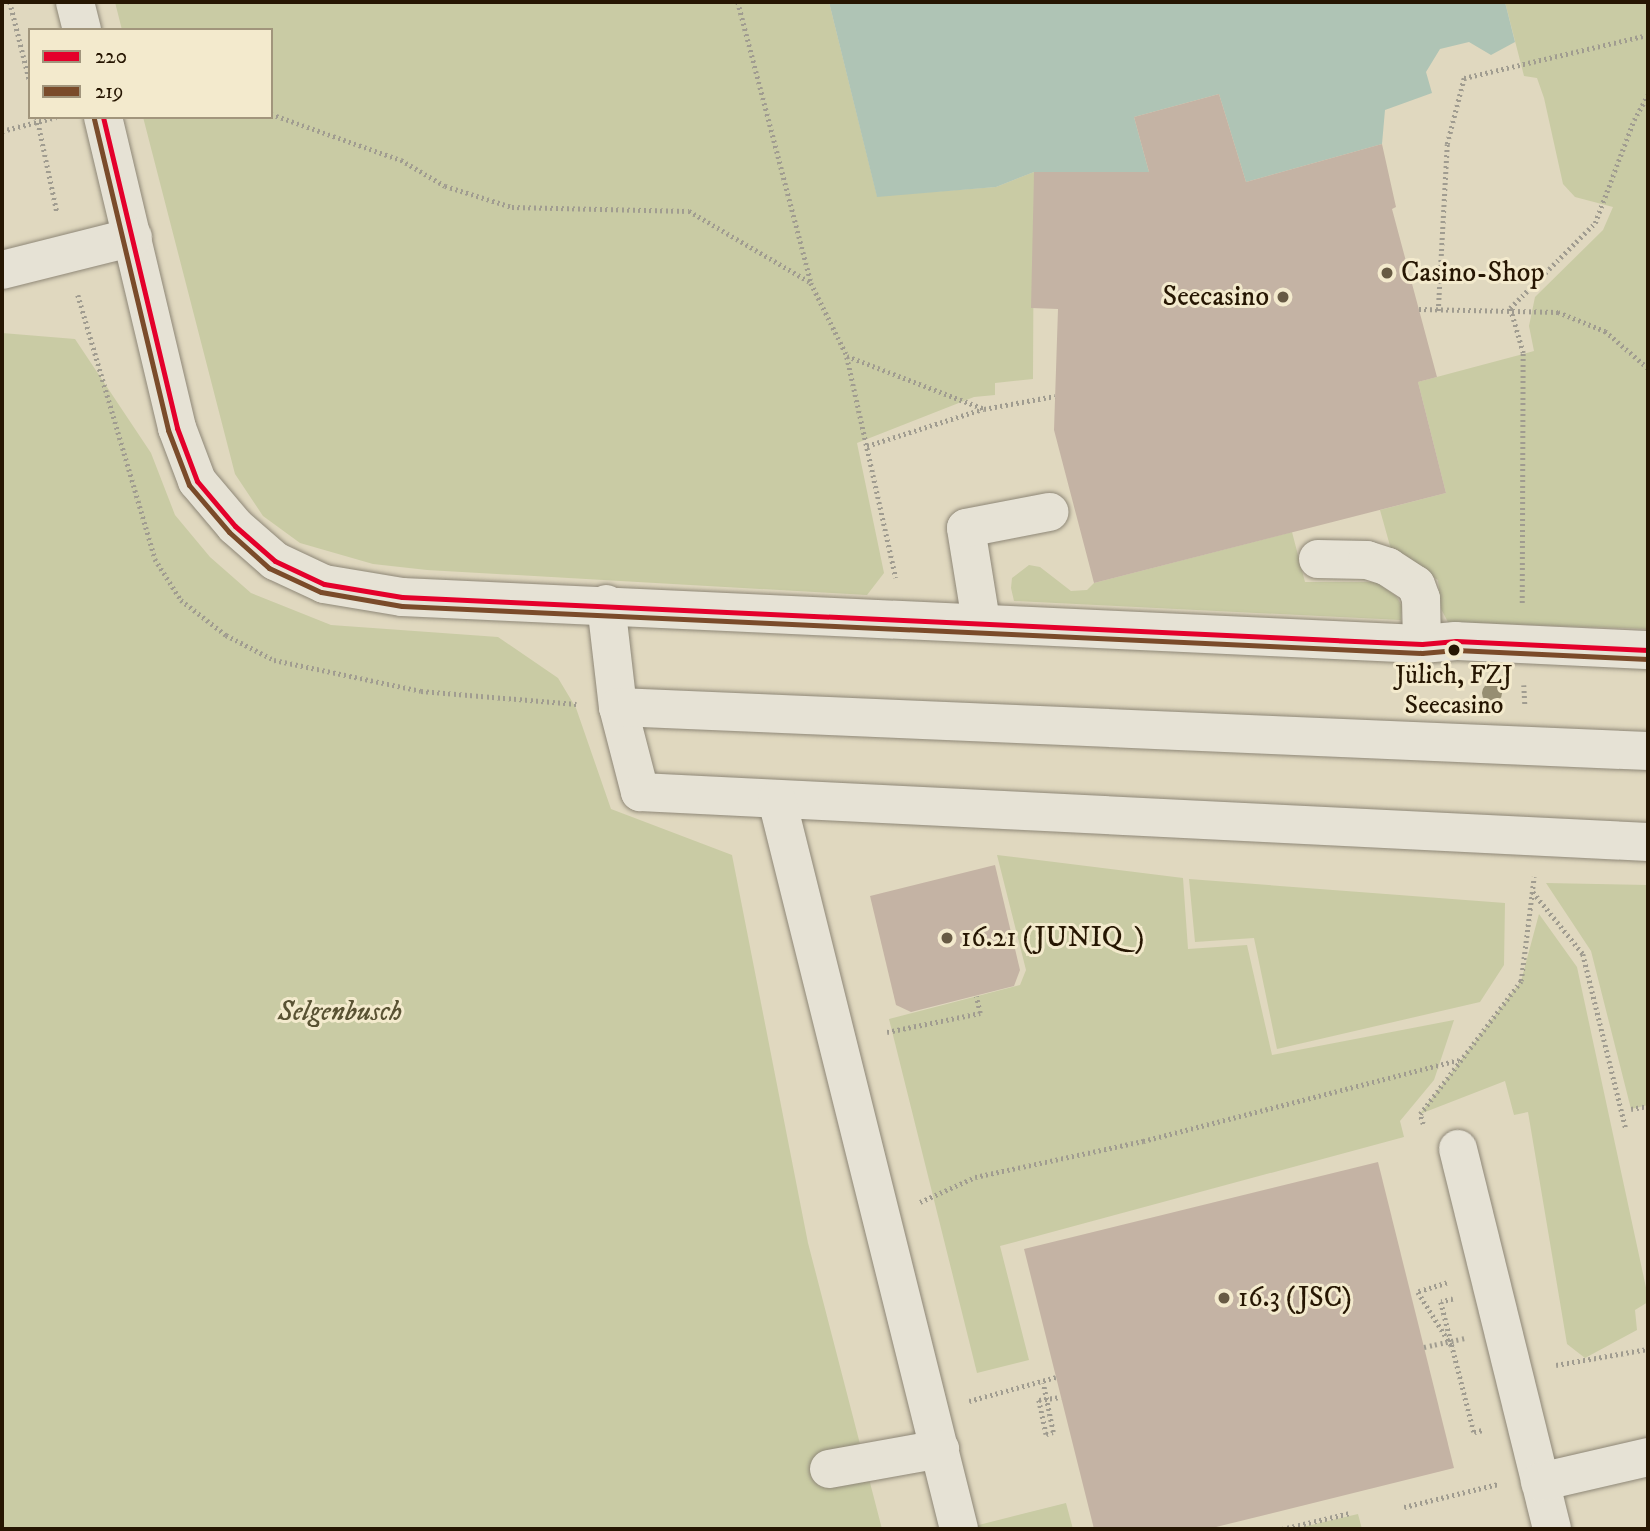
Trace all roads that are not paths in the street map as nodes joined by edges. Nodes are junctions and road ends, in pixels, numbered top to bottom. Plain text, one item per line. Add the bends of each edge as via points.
1 (75, 2) edge
2 (82, 28) edge
3 (104, 119) edge
4 (133, 237) junction
5 (2, 270) edge
6 (1049, 512) dead end
7 (1318, 559) dead end
8 (606, 604) junction
9 (981, 621) junction
10 (1422, 644) junction
11 (1648, 650) edge
12 (618, 707) junction
13 (1648, 751) edge
14 (777, 800) junction
15 (1648, 842) edge
16 (1458, 1149) road end
17 (940, 1449) junction
18 (1648, 1457) edge
19 (829, 1469) dead end
20 (1539, 1479) junction
21 (959, 1529) edge
22 (1552, 1529) edge

1 - 2 street
3 - 4 street
4 - 5 street
4 - 8 street via 177,428 197,481 235,526 275,561 324,584 402,597
6 - 9 street via 966,528
7 - 10 street via 1367,561 1388,567 1416,585 1421,599
8 - 9 street
8 - 12 street
9 - 10 street
10 - 11 street
12 - 13 street
12 - 14 street via 640,792
14 - 15 street
14 - 17 street
16 - 20 street
17 - 19 street
17 - 21 street
18 - 20 street
20 - 22 street

